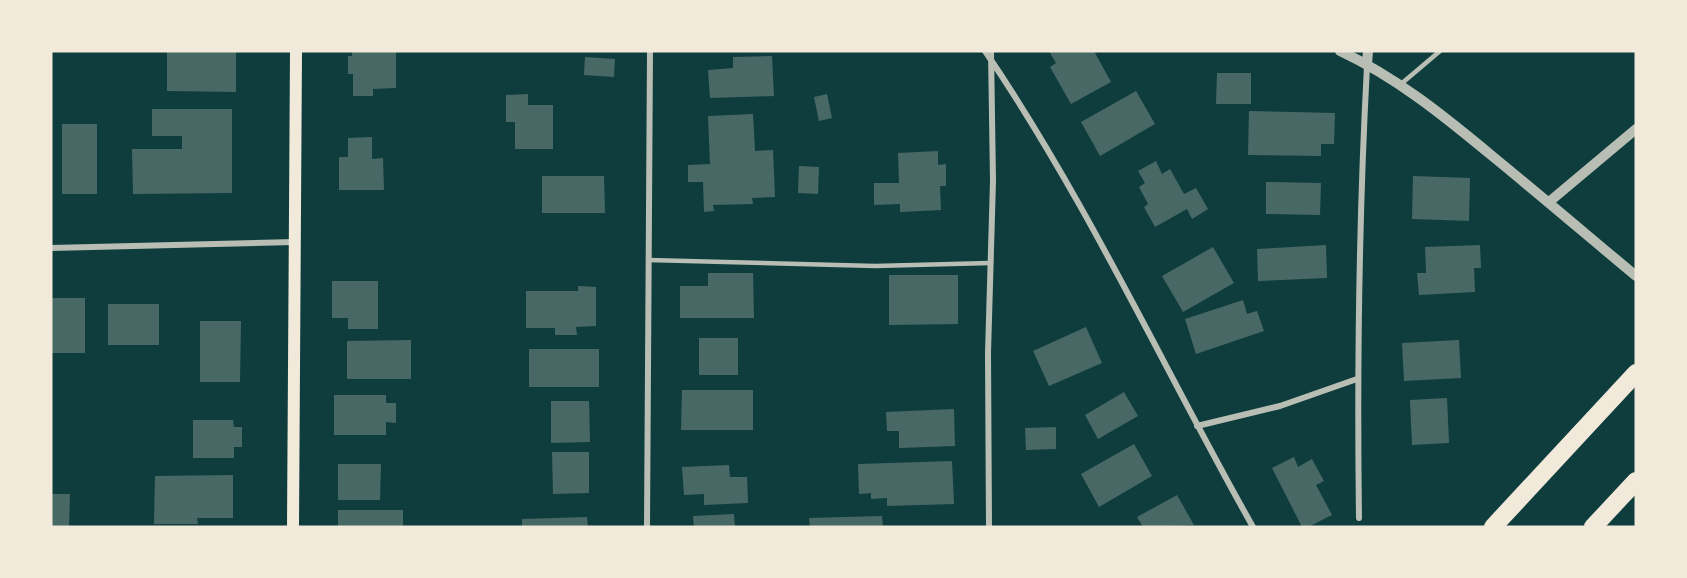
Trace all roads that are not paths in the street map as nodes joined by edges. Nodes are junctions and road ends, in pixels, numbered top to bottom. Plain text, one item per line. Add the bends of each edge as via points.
1 (296, 51) edge
2 (650, 51) edge
3 (985, 51) edge
4 (991, 51) edge
5 (1340, 51) edge
6 (1368, 51) edge
7 (1440, 51) edge
8 (991, 61) junction
9 (1367, 64) junction
10 (1401, 85) junction
11 (1636, 129) edge
12 (1549, 202) junction
13 (294, 242) junction
14 (51, 248) edge
15 (648, 260) junction
16 (990, 263) junction
17 (1636, 276) edge
18 (1636, 373) edge
19 (1357, 379) junction
20 (1197, 426) junction
21 (1636, 481) edge
22 (1359, 518) dead end
23 (293, 527) edge
24 (647, 527) edge
25 (989, 527) edge
26 (1253, 527) edge
27 (1493, 527) edge
28 (1593, 527) edge

1 - 13 main road
2 - 15 street
3 - 8 street
4 - 8 street
5 - 9 street
6 - 9 street
7 - 10 lane
8 - 16 street
8 - 20 street via 1081,211
9 - 10 street
9 - 19 street
10 - 12 street
11 - 12 street
12 - 17 street
13 - 14 street
13 - 23 main road
15 - 16 lane via 875,266
15 - 24 street
16 - 25 street
18 - 27 highway
19 - 20 street via 1280,406
19 - 22 street
20 - 26 street
21 - 28 highway

